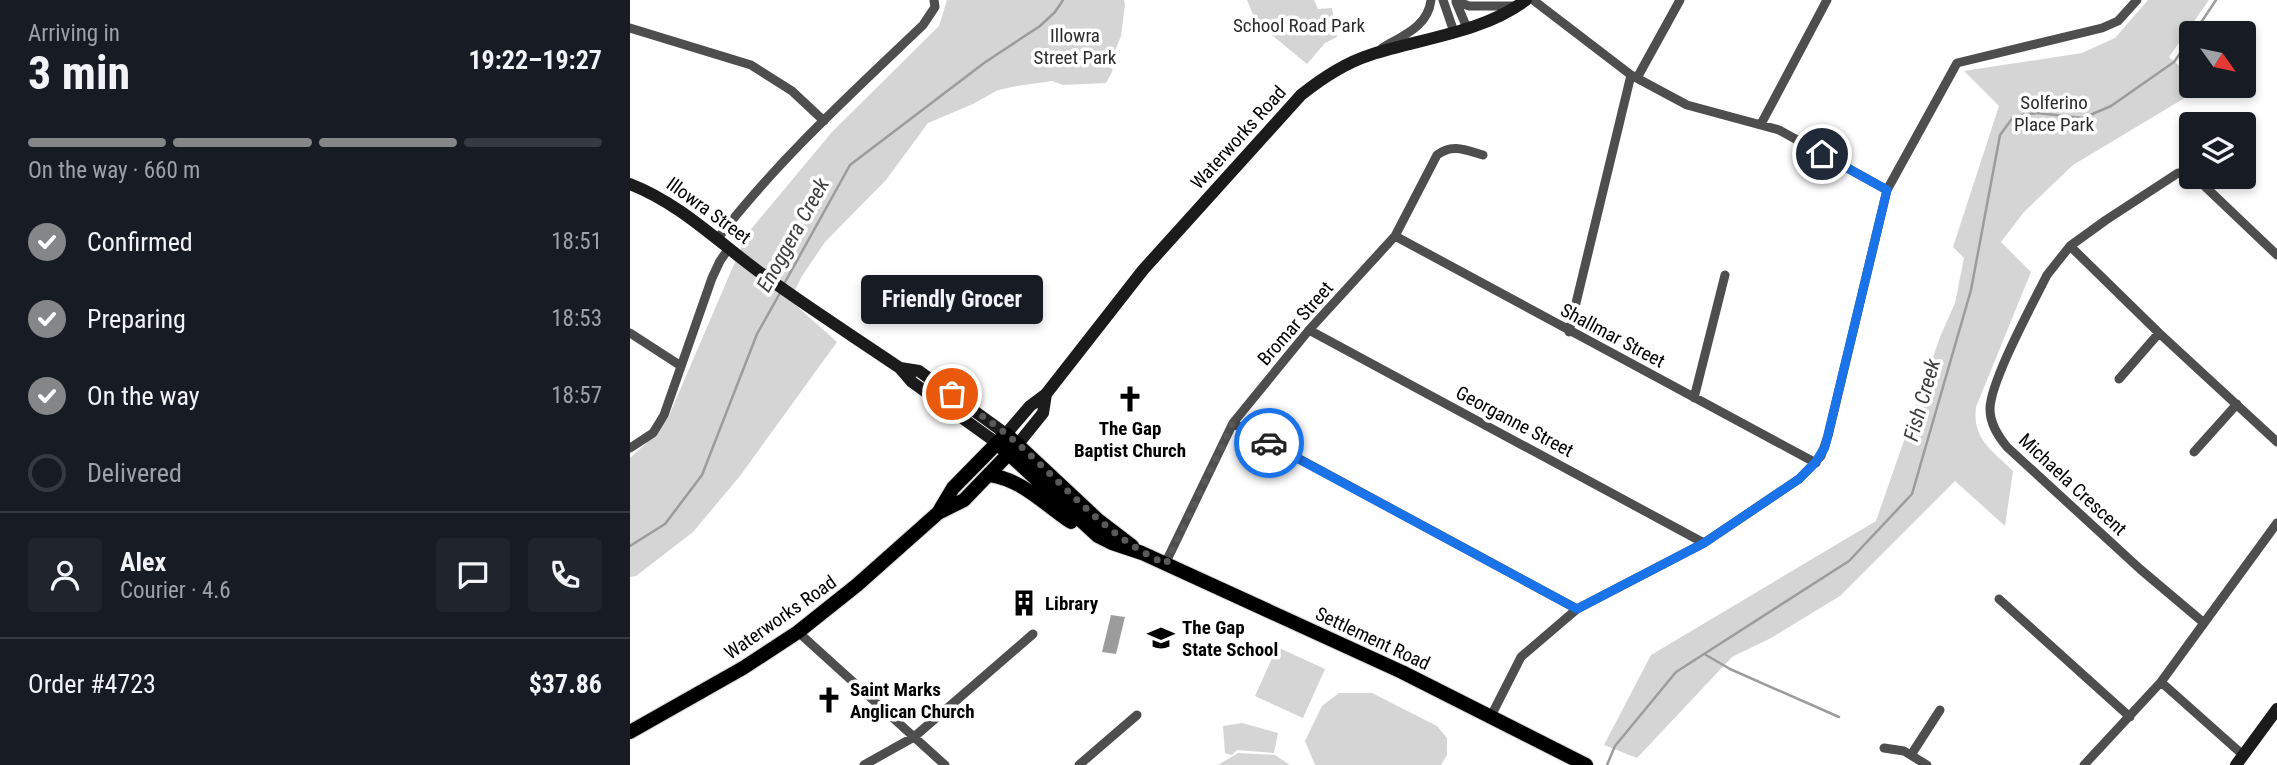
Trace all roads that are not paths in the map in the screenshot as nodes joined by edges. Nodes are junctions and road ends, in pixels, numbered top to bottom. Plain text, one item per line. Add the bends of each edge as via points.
1 (934, 0) edge
2 (1431, 0) edge
3 (1443, 0) edge
4 (1455, 0) edge
5 (1533, 0) edge
6 (1680, 0) edge
7 (1827, 0) edge
8 (2137, 0) edge
9 (1523, 3) edge
10 (630, 28) edge
11 (1461, 30) junction
12 (1368, 55) junction
13 (1634, 76) junction
14 (824, 121) junction
15 (1761, 124) junction
16 (1483, 155) dead end
17 (2179, 174) edge
18 (630, 184) edge
19 (2208, 189) edge
20 (1887, 190) junction
21 (1395, 236) junction
22 (719, 238) junction
23 (2070, 246) junction
24 (729, 248) junction
25 (2277, 255) edge
26 (1726, 275) dead end
27 (1310, 330) junction
28 (1569, 332) junction
29 (2159, 332) junction
30 (630, 333) edge
31 (681, 366) junction
32 (2119, 379) dead end
33 (1046, 394) junction
34 (1694, 398) junction
35 (2237, 404) junction
36 (1233, 423) junction
37 (1002, 438) junction
38 (2277, 442) edge
39 (630, 448) edge
40 (1014, 449) junction
41 (2194, 452) dead end
42 (1815, 463) junction
43 (990, 475) junction
44 (938, 513) junction
45 (2277, 523) edge
46 (1103, 540) junction
47 (1704, 543) junction
48 (1142, 553) junction
49 (1166, 564) junction
50 (1999, 599) dead end
51 (1577, 609) junction
52 (2204, 623) junction
53 (798, 632) junction
54 (1033, 634) dead end
55 (2161, 682) junction
56 (2277, 709) edge
57 (1940, 710) dead end
58 (1137, 715) dead end
59 (1491, 716) junction
60 (2130, 717) junction
61 (630, 732) edge
62 (914, 737) junction
63 (1884, 748) dead end
64 (1911, 755) junction
65 (2240, 760) edge
66 (869, 764) edge
67 (945, 765) edge
68 (1079, 765) edge
69 (1586, 765) edge
70 (1927, 765) edge
71 (2084, 765) edge

1 - 14 street via 935,7 923,25
2 - 12 street via 1420,24
3 - 11 street
4 - 9 street via 1469,6
4 - 11 street
5 - 13 street
6 - 13 street
7 - 15 street
8 - 20 street via 2118,21 2102,29 1957,63
9 - 11 main road, Waterworks Road
10 - 14 street via 751,65 792,91
11 - 12 main road, Waterworks Road
12 - 33 main road, Waterworks Road via 1301,95 1136,278
13 - 15 street via 1687,105
13 - 28 street
14 - 22 street
15 - 20 street
16 - 21 street, Bromar Street via 1452,147 1437,155
17 - 23 street, Michaela Crescent
18 - 22 main road, Illowra Street via 652,192
19 - 25 street, Michaela Crescent
20 - 42 street via 1828,436
21 - 27 street, Bromar Street
21 - 28 street, Shallmar Street
22 - 24 main road, Illowra Street
23 - 29 street
23 - 52 street, Michaela Crescent via 2047,275 2007,360 1990,404 1992,422 2007,447
24 - 31 street via 712,278
24 - 37 main road, Illowra Street via 900,368 919,372
26 - 34 street
27 - 36 street, Bromar Street
27 - 47 street, Georganne Street
28 - 34 street, Shallmar Street
29 - 32 street
29 - 35 street
30 - 31 street
31 - 39 street via 653,433
33 - 37 main road, Waterworks Road
33 - 40 main road, Waterworks Road via 1043,413
34 - 42 street, Shallmar Street
35 - 38 street
35 - 41 street
36 - 49 street, Bromar Street
36 - 51 street
37 - 40 main road, Settlement Road
37 - 44 main road, Waterworks Road via 953,488
40 - 43 main road, Waterworks Road
40 - 46 main road, Settlement Road
40 - 48 main road, Settlement Road
42 - 47 street via 1799,479
43 - 44 main road, Waterworks Road via 964,500
43 - 46 main road via 1024,488
44 - 53 main road, Waterworks Road
45 - 52 street
46 - 48 main road, Settlement Road
47 - 51 street
48 - 49 main road, Settlement Road
49 - 59 main road, Settlement Road
50 - 60 street
51 - 59 street via 1521,657
52 - 55 street
53 - 61 main road, Waterworks Road
53 - 62 street
54 - 62 street
55 - 60 street
55 - 65 street
56 - 65 main road
57 - 64 street
58 - 68 street
59 - 69 main road, Settlement Road
60 - 71 street
62 - 66 street
62 - 67 street
63 - 64 street
64 - 70 street

